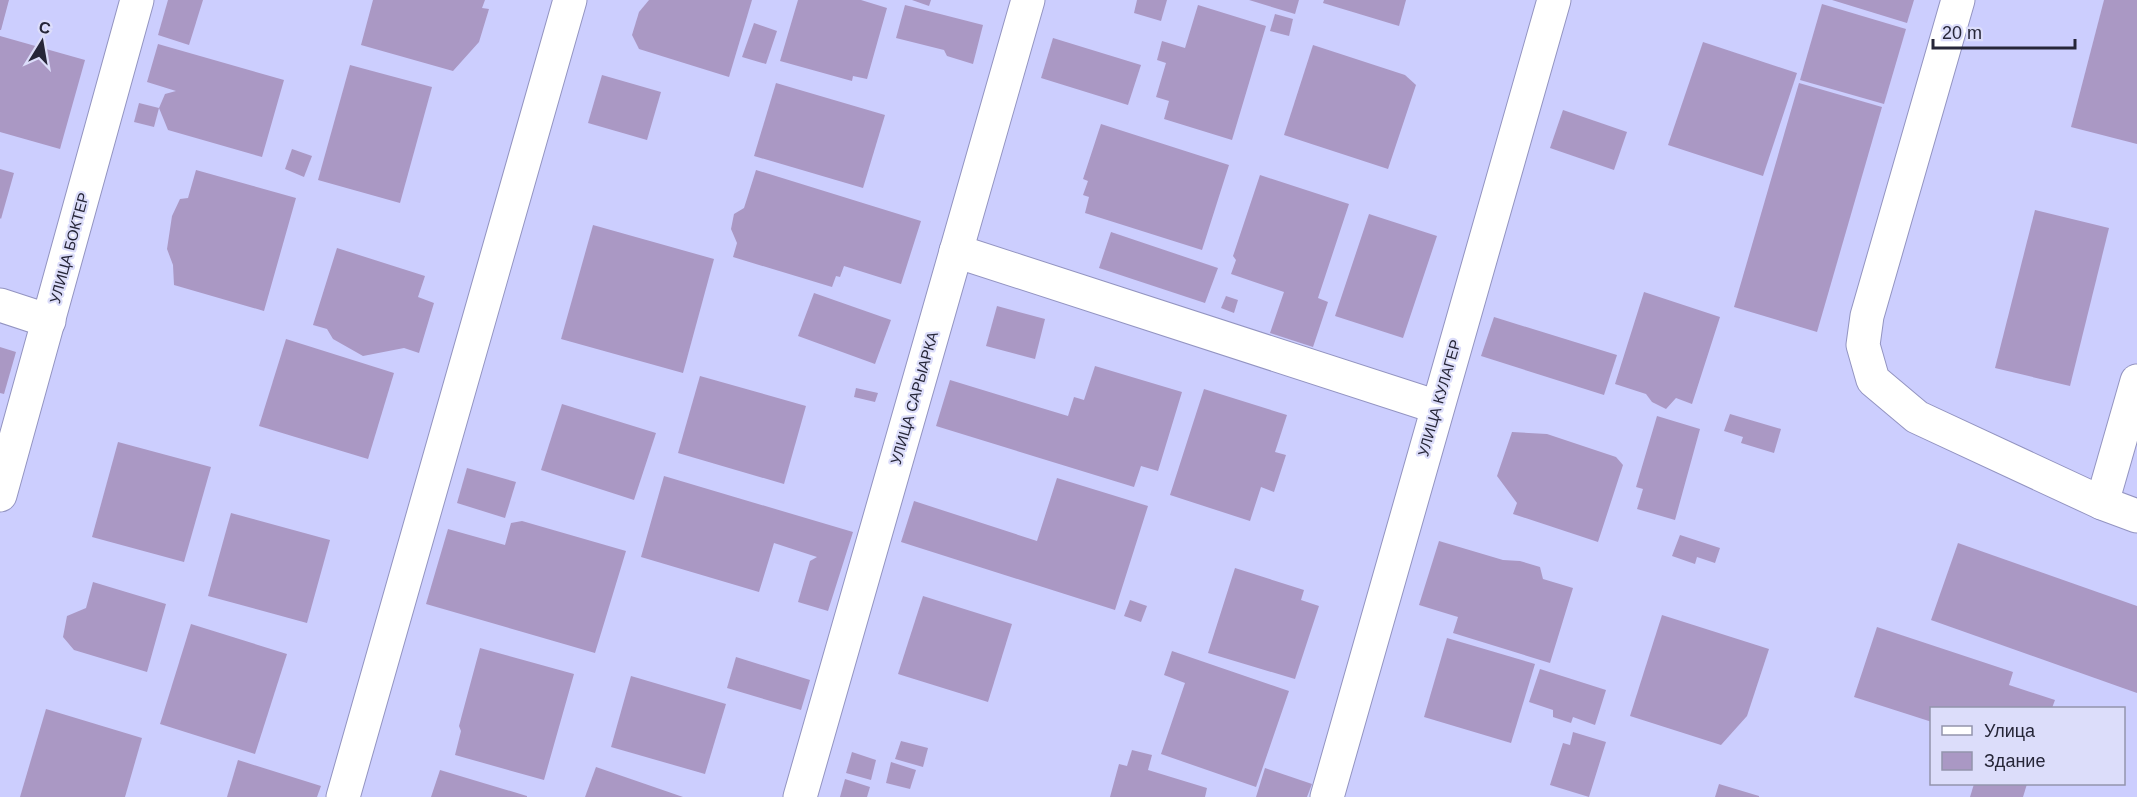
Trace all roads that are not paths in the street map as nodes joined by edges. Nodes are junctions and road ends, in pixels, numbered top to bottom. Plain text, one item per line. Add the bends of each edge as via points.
1 (137, 0) edge
2 (570, 0) edge
3 (1028, 0) edge
4 (1554, 0) edge
5 (1958, 0) edge
6 (956, 251) junction
7 (0, 305) edge
8 (49, 321) junction
9 (2137, 381) edge
10 (1437, 407) junction
11 (0, 495) edge
12 (2102, 503) junction
13 (2137, 516) edge
14 (343, 797) edge
15 (800, 797) edge
16 (1327, 797) edge

1 - 8 street, УЛИЦА БОКТЕР
2 - 14 street
3 - 6 street, УЛИЦА САРЫАРКА
4 - 10 street, УЛИЦА КУЛАГЕР
5 - 12 street via 1867,316 1863,345 1873,380 1917,417
6 - 10 street
6 - 15 street, УЛИЦА САРЫАРКА
7 - 8 street
8 - 11 street, УЛИЦА БОКТЕР
9 - 12 street
10 - 16 street, УЛИЦА КУЛАГЕР
12 - 13 street

